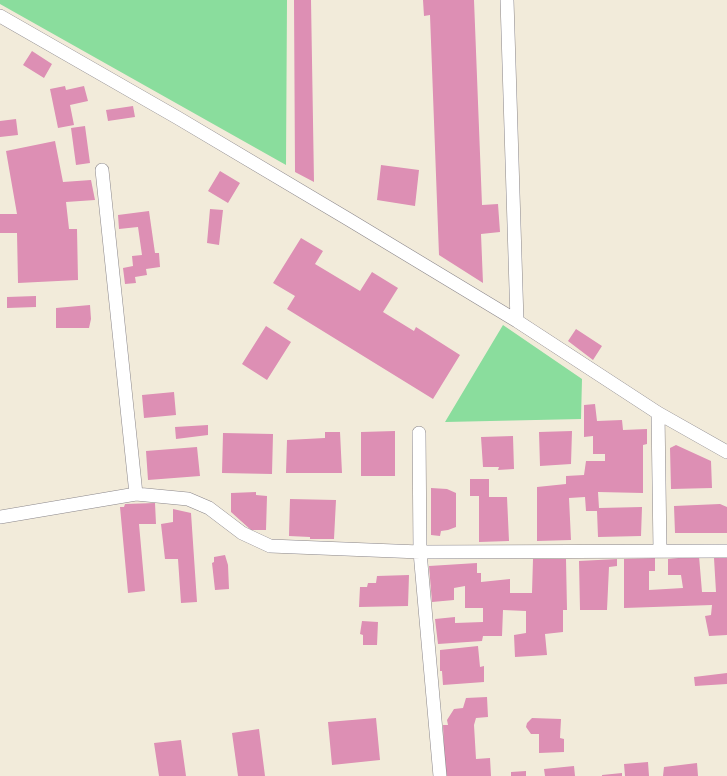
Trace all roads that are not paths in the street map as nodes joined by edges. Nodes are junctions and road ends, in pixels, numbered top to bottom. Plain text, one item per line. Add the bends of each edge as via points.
1 (507, 0) edge
2 (0, 16) edge
3 (102, 170) dead end
4 (517, 321) junction
5 (658, 413) junction
6 (419, 433) dead end
7 (727, 452) edge
8 (136, 494) junction
9 (0, 517) edge
10 (660, 551) junction
11 (727, 551) edge
12 (420, 552) junction
13 (440, 776) edge

1 - 4 street
2 - 4 street via 192,126
3 - 8 street
4 - 5 street
5 - 7 street
5 - 10 street
6 - 12 street
8 - 9 street
8 - 12 street via 188,499 209,508 242,533 270,546
10 - 11 street
10 - 12 street
12 - 13 street

